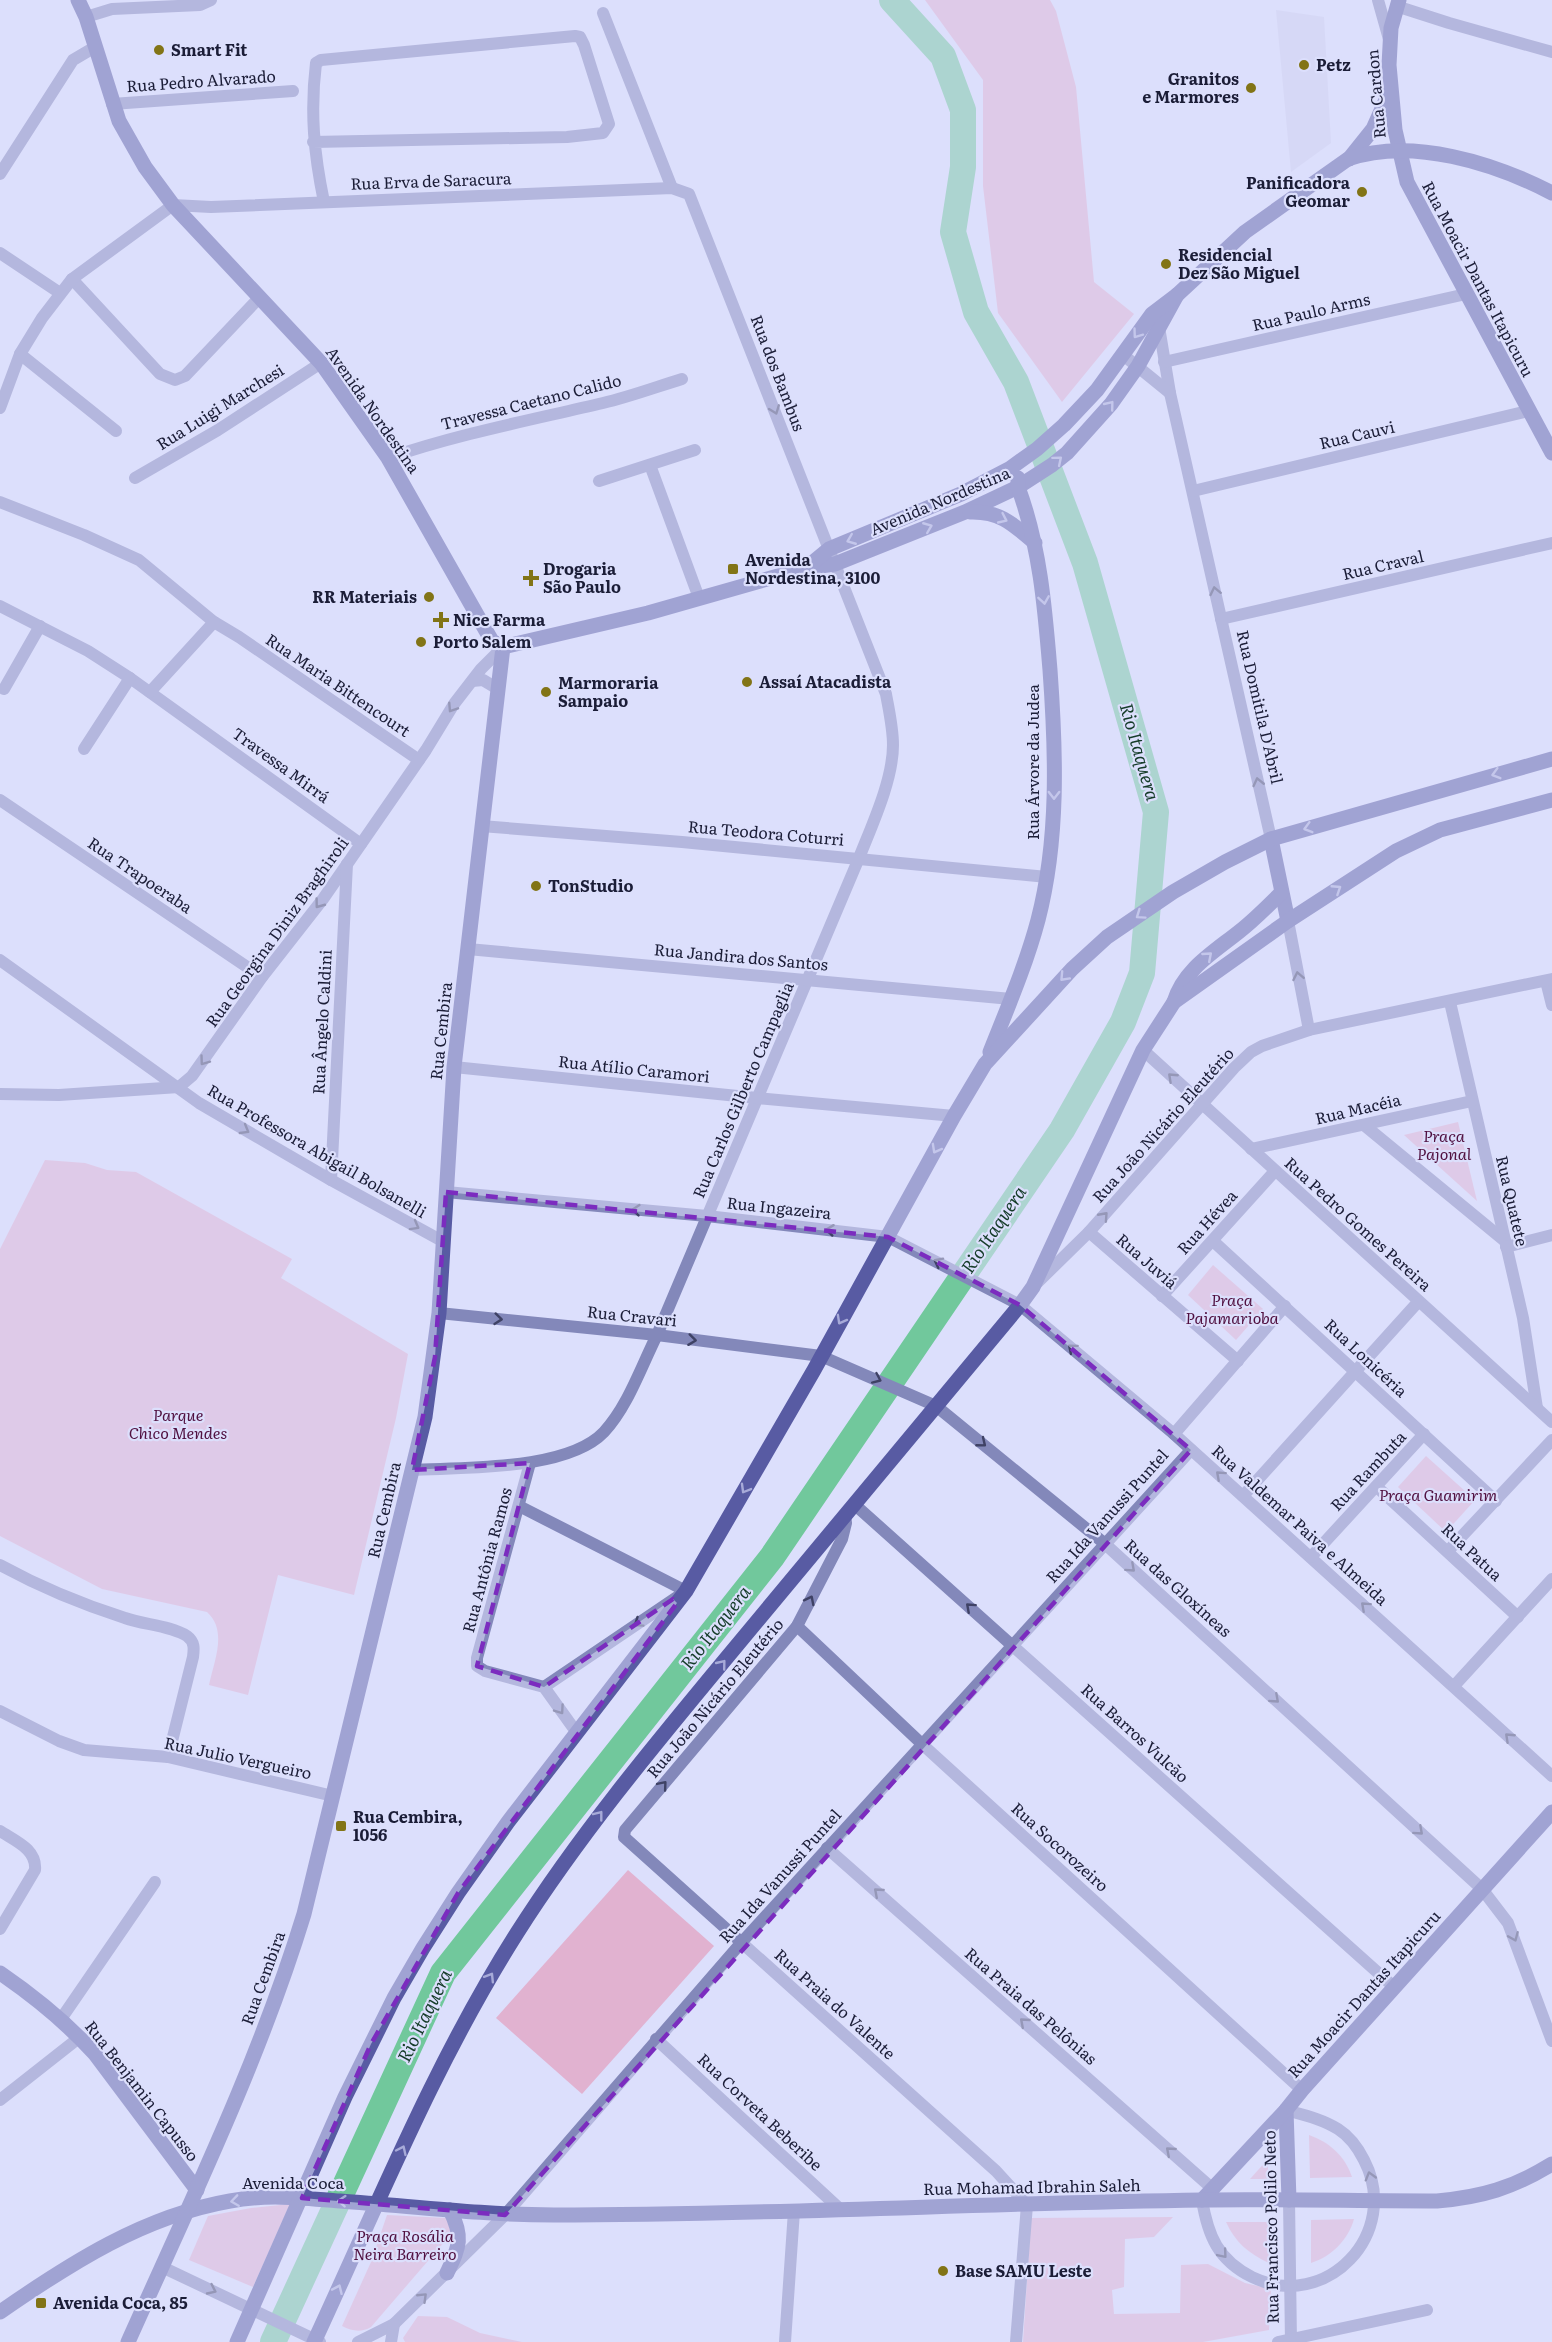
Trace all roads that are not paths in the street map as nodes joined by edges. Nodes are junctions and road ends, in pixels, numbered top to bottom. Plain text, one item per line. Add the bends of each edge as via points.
1 (78, 0) edge
2 (211, 0) edge
3 (1378, 0) edge
4 (1398, 3) edge
5 (603, 13) dead end
6 (86, 17) junction
7 (1389, 41) junction
8 (95, 47) junction
9 (1552, 52) edge
10 (1391, 87) junction
11 (293, 91) dead end
12 (112, 104) junction
13 (313, 142) junction
14 (1399, 149) junction
15 (1348, 159) junction
16 (0, 174) edge
17 (672, 188) junction
18 (1552, 192) edge
19 (689, 194) joint
20 (324, 202) junction
21 (173, 205) junction
22 (0, 253) edge
23 (72, 279) junction
24 (60, 293) junction
25 (1466, 294) junction
26 (1177, 295) junction
27 (260, 297) junction
28 (1159, 327) junction
29 (20, 354) junction
30 (1122, 354) junction
31 (1164, 362) junction
32 (321, 363) junction
33 (1138, 366) junction
34 (682, 379) dead end
35 (1170, 393) junction
36 (0, 408) edge
37 (1528, 411) junction
38 (116, 431) dead end
39 (695, 450) dead end
40 (1552, 453) edge
41 (388, 458) junction
42 (1021, 461) junction
43 (650, 465) junction
44 (135, 478) dead end
45 (599, 481) dead end
46 (1018, 487) junction
47 (1193, 490) junction
48 (0, 502) edge
49 (965, 512) junction
50 (1035, 543) junction
51 (1552, 543) edge
52 (829, 549) junction
53 (835, 564) junction
54 (806, 567) junction
55 (699, 598) junction
56 (0, 606) edge
57 (1221, 619) junction
58 (214, 622) junction
59 (40, 626) junction
60 (503, 647) junction
61 (130, 678) junction
62 (472, 681) junction
63 (4, 689) dead end
64 (498, 689) junction
65 (150, 692) junction
66 (84, 749) dead end
67 (1552, 759) edge
68 (418, 760) junction
69 (1552, 800) edge
70 (0, 801) edge
71 (481, 826) junction
72 (1271, 839) junction
73 (361, 844) junction
74 (859, 858) junction
75 (347, 864) junction
76 (1047, 877) junction
77 (1281, 893) junction
78 (1288, 921) junction
79 (468, 949) junction
80 (0, 960) edge
81 (262, 977) junction
82 (808, 980) junction
83 (1549, 980) edge
84 (1011, 999) junction
85 (1174, 1002) junction
86 (1450, 1002) junction
87 (1552, 1005) edge
88 (1309, 1030) junction
89 (1143, 1050) junction
90 (985, 1064) junction
91 (454, 1067) junction
92 (179, 1087) junction
93 (0, 1094) edge
94 (757, 1098) junction
95 (1472, 1101) junction
96 (1202, 1104) junction
97 (954, 1116) junction
98 (1364, 1125) junction
99 (1251, 1149) junction
100 (1275, 1170) junction
101 (331, 1180) junction
102 (446, 1192) junction
103 (706, 1216) junction
104 (1089, 1232) junction
105 (1552, 1236) edge
106 (888, 1237) junction
107 (1213, 1241) junction
108 (444, 1242) junction
109 (1506, 1244) junction
110 (1033, 1287) junction
111 (1162, 1296) junction
112 (1418, 1302) junction
113 (1020, 1305) junction
114 (1285, 1306) junction
115 (440, 1313) junction
116 (657, 1335) junction
117 (821, 1356) junction
118 (1238, 1361) junction
119 (1355, 1371) junction
120 (936, 1406) junction
121 (1537, 1408) junction
122 (1552, 1422) edge
123 (1174, 1434) junction
124 (1424, 1434) junction
125 (1552, 1440) edge
126 (1191, 1450) junction
127 (530, 1463) junction
128 (412, 1470) junction
129 (1377, 1487) junction
130 (1243, 1496) junction
131 (1496, 1500) junction
132 (519, 1506) junction
133 (850, 1509) junction
134 (1104, 1543) junction
135 (1448, 1551) junction
136 (1311, 1557) junction
137 (0, 1565) edge
138 (1552, 1579) edge
139 (686, 1591) junction
140 (1548, 1593) edge
141 (1518, 1617) junction
142 (797, 1626) junction
143 (1013, 1646) junction
144 (1454, 1686) junction
145 (544, 1687) junction
146 (0, 1711) edge
147 (577, 1733) junction
148 (923, 1745) junction
149 (168, 1757) junction
150 (1552, 1776) edge
151 (333, 1796) junction
152 (1552, 1812) edge
153 (625, 1830) joint
154 (0, 1831) edge
155 (827, 1848) junction
156 (155, 1882) dead end
157 (1482, 1888) junction
158 (0, 1929) edge
159 (742, 1942) junction
160 (0, 1973) edge
161 (1394, 1987) junction
162 (61, 2019) junction
163 (80, 2037) junction
164 (656, 2039) junction
165 (1552, 2041) edge
166 (1302, 2090) junction
167 (0, 2100) edge
168 (1286, 2110) junction
169 (1552, 2164) edge
170 (197, 2190) junction
171 (1214, 2190) junction
172 (308, 2198) junction
173 (1202, 2200) junction
174 (1289, 2200) junction
175 (1375, 2201) junction
176 (374, 2203) junction
177 (1027, 2205) junction
178 (450, 2210) junction
179 (841, 2210) junction
180 (794, 2211) junction
181 (187, 2212) junction
182 (504, 2214) junction
183 (162, 2267) junction
184 (447, 2273) junction
185 (1290, 2286) junction
186 (1427, 2310) dead end
187 (257, 2311) junction
188 (0, 2312) edge
189 (394, 2324) junction
190 (316, 2341) edge
191 (1287, 2341) edge
192 (128, 2342) edge
193 (237, 2342) edge
194 (358, 2342) edge
195 (391, 2342) edge
196 (785, 2342) edge
197 (1016, 2342) edge

1 - 6 street, Avenida Nordestina
2 - 6 street via 200,5 112,9
3 - 7 street
4 - 7 street, Rua Cardon
4 - 9 street
5 - 17 street
6 - 8 street, Avenida Nordestina
7 - 10 street, Rua Cardon
8 - 12 street, Avenida Nordestina
8 - 16 street via 73,60
10 - 14 street, Rua Cardon
10 - 15 street via 1373,129
11 - 12 street, Rua Pedro Alvarado
12 - 21 street, Avenida Nordestina via 129,141
13 - 13 street via 586,136 603,133 609,124 584,45 575,36 321,60 315,71
13 - 20 street
14 - 15 street, Avenida Nordestina
14 - 18 street, Avenida Nordestina via 1470,160
14 - 25 street, Rua Moacir Dantas Itapicuru via 1407,182
15 - 26 street, Avenida Nordestina via 1245,231
17 - 19 street, Rua Erva de Saracura
17 - 20 street, Rua Erva de Saracura
19 -> 52 street, Rua dos Bambus
20 - 21 street, Rua Erva de Saracura
21 - 23 street
21 - 27 street, Avenida Nordestina
22 - 24 street
23 - 24 street
23 - 27 street via 160,374 175,380 185,376
24 - 29 street
25 - 31 street, Rua Paulo Arms
25 - 37 street, Rua Moacir Dantas Itapicuru
26 - 28 street, Avenida Nordestina
26 -> 30 street, Avenida Nordestina via 1152,314
27 - 32 street, Avenida Nordestina
28 - 31 street, Rua Domitila D'Abril
28 - 33 street, Avenida Nordestina
29 - 36 street
29 - 38 street
30 - 33 street
30 - 42 street, Avenida Nordestina via 1097,390 1064,425
31 - 35 street, Rua Domitila D'Abril
32 - 41 street, Avenida Nordestina
32 - 44 street, Rua Luigi Marchesi
33 - 35 street
46 -> 33 street, Avenida Nordestina via 1052,465 1078,441
34 - 41 street, Travessa Caetano Calido via 605,403 497,427
35 - 47 street, Rua Domitila D'Abril
37 - 40 street, Rua Moacir Dantas Itapicuru
37 - 47 street, Rua Cauvi
39 - 43 street
41 - 60 street, Avenida Nordestina via 492,641
42 - 46 street, Rua Árvore da Judea
42 -> 52 street, Avenida Nordestina via 961,494
43 - 45 street
43 - 55 street
46 - 49 street, Avenida Nordestina
46 - 50 street, Rua Árvore da Judea
57 -> 47 street, Rua Domitila D'Abril
48 - 58 street, Rua Maria Bittencourt via 139,560
49 -> 50 street via 1007,519
53 -> 49 street, Avenida Nordestina
50 -> 76 street, Rua Árvore da Judea via 1052,696 1054,803
51 - 57 street, Rua Craval
52 - 53 street, Rua dos Bambus
52 - 54 street, Avenida Nordestina
53 - 54 street, Avenida Nordestina
53 - 74 street, Rua Carlos Gilberto Campaglia via 886,694 893,737 883,794
54 - 55 street, Avenida Nordestina
55 - 60 street, Avenida Nordestina
56 - 59 street, Travessa Mirrá
72 -> 57 street, Rua Domitila D'Abril
58 - 65 street
58 - 68 street, Rua Maria Bittencourt
59 - 61 street, Travessa Mirrá
59 - 63 street
60 - 62 street, Rua Georgina Diniz Braghiroli
60 - 64 street, Rua Cembira
61 - 65 street, Travessa Mirrá
61 - 66 street
62 - 64 street via 483,680
62 -> 68 street, Rua Georgina Diniz Braghiroli
64 - 71 street, Rua Cembira
65 - 73 street, Travessa Mirrá
67 -> 72 street
68 - 73 street, Rua Georgina Diniz Braghiroli
78 -> 69 street via 1396,851 1440,830
70 - 81 street, Rua Trapoeraba
71 - 74 street, Rua Teodora Coturri
71 - 79 street, Rua Cembira
72 - 77 street, Rua Domitila D'Abril
72 -> 90 street via 1173,892 1107,938 1064,977
73 - 75 street, Rua Georgina Diniz Braghiroli
74 - 76 street, Rua Teodora Coturri
74 - 82 street, Rua Carlos Gilberto Campaglia
75 -> 81 street, Rua Georgina Diniz Braghiroli
75 - 101 street, Rua Ângelo Caldini
76 - 84 street, Rua Árvore da Judea via 1027,958
77 - 78 street, Rua Domitila D'Abril
85 -> 77 street via 1192,970
78 - 85 street
88 -> 78 street, Rua Domitila D'Abril
79 - 82 street, Rua Jandira dos Santos
79 - 91 street, Rua Cembira
80 - 92 street, Rua Professora Abigail Bolsanelli
81 -> 92 street, Rua Georgina Diniz Braghiroli via 198,1070
82 - 84 street, Rua Jandira dos Santos
82 - 94 street, Rua Carlos Gilberto Campaglia
83 - 86 street, Rua João Nicário Eleutério
83 - 87 street
84 - 90 street, Rua Árvore da Judea
85 - 89 street
86 - 88 street, Rua João Nicário Eleutério
86 - 95 street, Rua Quatete
88 - 96 street, Rua João Nicário Eleutério via 1251,1052
96 -> 89 street, Rua Pedro Gomes Pereira
89 - 110 street
90 - 97 street
91 - 94 street, Rua Atílio Caramori
91 - 102 street, Rua Cembira
92 - 93 street via 59,1095
92 -> 101 street, Rua Professora Abigail Bolsanelli via 199,1103
94 - 97 street, Rua Atílio Caramori
94 - 103 street, Rua Carlos Gilberto Campaglia
95 - 98 street, Rua Macéia
95 - 109 street, Rua Quatete
96 - 99 street, Rua Pedro Gomes Pereira
104 -> 96 street, Rua João Nicário Eleutério
97 -> 106 street
98 - 99 street, Rua Macéia
98 - 109 street
99 - 100 street, Rua Pedro Gomes Pereira
100 - 107 street, Rua Hévea
100 - 112 street, Rua Pedro Gomes Pereira
101 -> 108 street, Rua Professora Abigail Bolsanelli
103 -> 102 street, Rua Ingazeira
102 - 108 street, Rua Cembira
106 -> 103 street, Rua Ingazeira
103 - 116 street, Rua Carlos Gilberto Campaglia
104 - 110 street, Rua João Nicário Eleutério
104 - 111 street, Rua Juviá
105 - 109 street
113 -> 106 street, Rua Ingazeira
106 -> 117 street
107 - 111 street, Rua Hévea
107 - 114 street, Rua Lonicéria
108 - 115 street, Rua Cembira
109 - 121 street, Rua Quatete
110 - 113 street
111 - 118 street, Rua Juviá
112 - 119 street
112 - 121 street, Rua Pedro Gomes Pereira
113 - 120 street
123 -> 113 street, Rua Valdemar Paiva e Almeida
114 - 118 street
114 - 119 street, Rua Lonicéria
115 -> 116 street, Rua Cravari
115 - 128 street, Rua Cembira via 425,1417
116 -> 117 street, Rua Cravari
116 - 127 street, Rua Carlos Gilberto Campaglia via 621,1409 603,1433 578,1450
117 -> 120 street, Rua das Gloxíneas
117 -> 139 street
118 - 123 street
119 - 124 street, Rua Lonicéria
119 - 130 street
120 - 133 street
120 -> 134 street, Rua das Gloxíneas
121 - 122 street, Rua Pedro Gomes Pereira
123 - 126 street, Rua Valdemar Paiva e Almeida
124 - 129 street, Rua Rambuta
124 - 131 street, Rua Lonicéria
125 - 131 street
130 -> 126 street, Rua Valdemar Paiva e Almeida
126 - 134 street, Rua Ida Vanussi Puntel
127 - 128 street, Rua Carlos Gilberto Campaglia
127 - 132 street, Rua Antônia Ramos
128 - 151 street, Rua Cembira
129 - 135 street, Rua Patua
129 - 136 street, Rua Rambuta
130 - 136 street, Rua Valdemar Paiva e Almeida
131 - 135 street
132 - 139 street
132 - 145 street, Rua Antônia Ramos via 477,1666
142 -> 133 street, Rua João Nicário Eleutério via 842,1539
143 -> 133 street, Rua Barros Vulcão
176 -> 133 street via 477,1997 550,1883 635,1770
134 - 143 street, Rua Ida Vanussi Puntel
134 -> 157 street, Rua das Gloxíneas
135 - 141 street, Rua Patua
144 -> 136 street, Rua Valdemar Paiva e Almeida
137 - 149 street via 73,1601 190,1638 193,1657
138 - 140 street
139 -> 145 street
139 - 147 street
140 - 141 street
141 - 144 street
142 - 148 street, Rua Socorozeiro
153 -> 142 street, Rua João Nicário Eleutério
143 - 148 street, Rua Ida Vanussi Puntel
143 - 161 street, Rua Barros Vulcão
150 -> 144 street, Rua Valdemar Paiva e Almeida
145 -> 147 street
146 - 149 street, Rua Julio Vergueiro via 84,1750
147 - 172 street via 508,1822 423,1948 366,2054
148 - 155 street, Rua Ida Vanussi Puntel
148 - 166 street, Rua Socorozeiro
149 - 151 street, Rua Julio Vergueiro
151 - 170 street, Rua Cembira via 284,1979
152 - 157 street, Rua Moacir Dantas Itapicuru
153 - 159 street, Rua Praia do Valente via 624,1840
154 - 158 street via 30,1851 36,1861 35,1870
155 - 159 street, Rua Ida Vanussi Puntel
171 -> 155 street, Rua Praia das Pelônias
156 - 162 street
157 - 161 street, Rua Moacir Dantas Itapicuru
157 -> 165 street, Rua das Gloxíneas via 1508,1923
159 - 164 street, Rua Ida Vanussi Puntel
159 - 177 street, Rua Praia do Valente via 996,2171
160 - 162 street, Rua Benjamin Capusso
161 - 166 street, Rua Moacir Dantas Itapicuru
162 - 163 street, Rua Benjamin Capusso
163 - 167 street
163 - 170 street, Rua Benjamin Capusso
164 - 179 street, Rua Corveta Beberibe
164 - 182 street, Rua Ida Vanussi Puntel
166 - 168 street, Rua Moacir Dantas Itapicuru
168 - 171 street, Rua Moacir Dantas Itapicuru
168 - 174 street, Rua Francisco Polilo Neto
175 -> 168 street via 1371,2173 1358,2149 1338,2129
169 - 175 street, Rua Mohamad Ibrahin Saleh via 1512,2186 1471,2198
170 - 181 street, Rua Cembira
171 - 173 street, Rua Moacir Dantas Itapicuru
176 -> 172 street, Avenida Coca
172 -> 181 street, Avenida Coca via 231,2201
172 - 187 street
173 - 174 street, Rua Mohamad Ibrahin Saleh
173 - 177 street, Rua Mohamad Ibrahin Saleh
173 -> 185 street via 1206,2227 1225,2258 1238,2270 1263,2282
174 - 175 street, Rua Mohamad Ibrahin Saleh
174 - 185 street, Rua Francisco Polilo Neto
175 - 185 street via 1364,2243 1350,2261 1312,2283
176 - 178 street, Avenida Coca
190 -> 176 street
177 - 179 street, Rua Mohamad Ibrahin Saleh
177 - 197 street
178 - 182 street, Avenida Coca
178 - 184 street via 460,2240
179 - 180 street, Rua Mohamad Ibrahin Saleh
180 - 182 street, Rua Mohamad Ibrahin Saleh
180 - 196 street
181 - 183 street, Rua Cembira
181 - 188 street, Avenida Coca via 106,2245
182 - 184 street, Rua Ida Vanussi Puntel
183 -> 187 street
183 - 192 street, Rua Cembira
189 -> 184 street, Rua Ida Vanussi Puntel
185 - 191 street, Rua Francisco Polilo Neto
186 - 191 street
187 - 190 street
187 - 193 street
189 - 194 street, Rua Ida Vanussi Puntel
189 - 195 street

